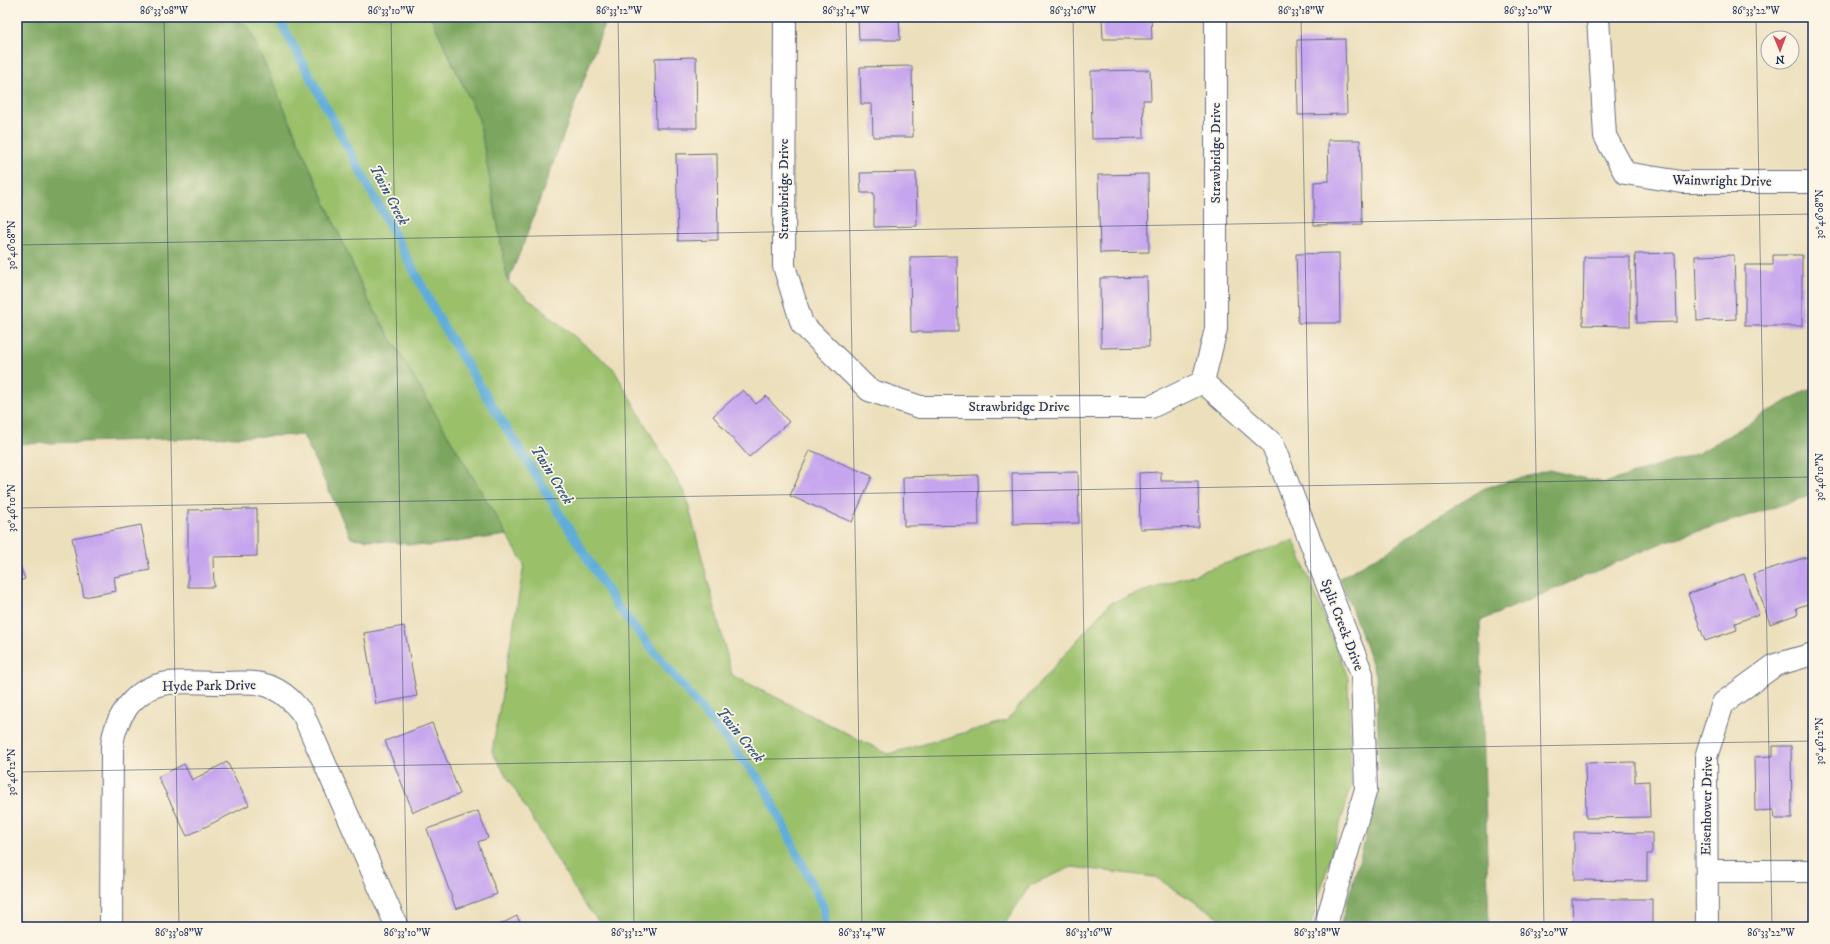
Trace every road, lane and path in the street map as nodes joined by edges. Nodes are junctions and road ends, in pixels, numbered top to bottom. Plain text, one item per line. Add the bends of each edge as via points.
1 (785, 17) edge
2 (1216, 17) edge
3 (1598, 17) edge
4 (1813, 182) edge
5 (1203, 382) junction
6 (1813, 654) edge
7 (1707, 871) junction
8 (1813, 871) edge
9 (111, 927) edge
10 (397, 927) edge
11 (1325, 927) edge
12 (1707, 927) edge

1 - 5 street, Strawbridge Drive via 784,266 802,324 869,390 920,407 1151,407
2 - 5 street, Strawbridge Drive via 1216,330
3 - 4 street, Wainwright Drive via 1605,136 1625,172 1682,182
5 - 11 street, Split Creek Drive via 1272,443 1362,674 1366,789
6 - 7 street, Eisenhower Drive via 1775,665 1723,703 1706,757
7 - 8 street, Eisenhower Drive
7 - 12 street, Eisenhower Drive
9 - 10 street, Hyde Park Drive via 112,746 113,734 122,713 136,697 153,687 167,683 253,682 272,687 289,698 303,714

